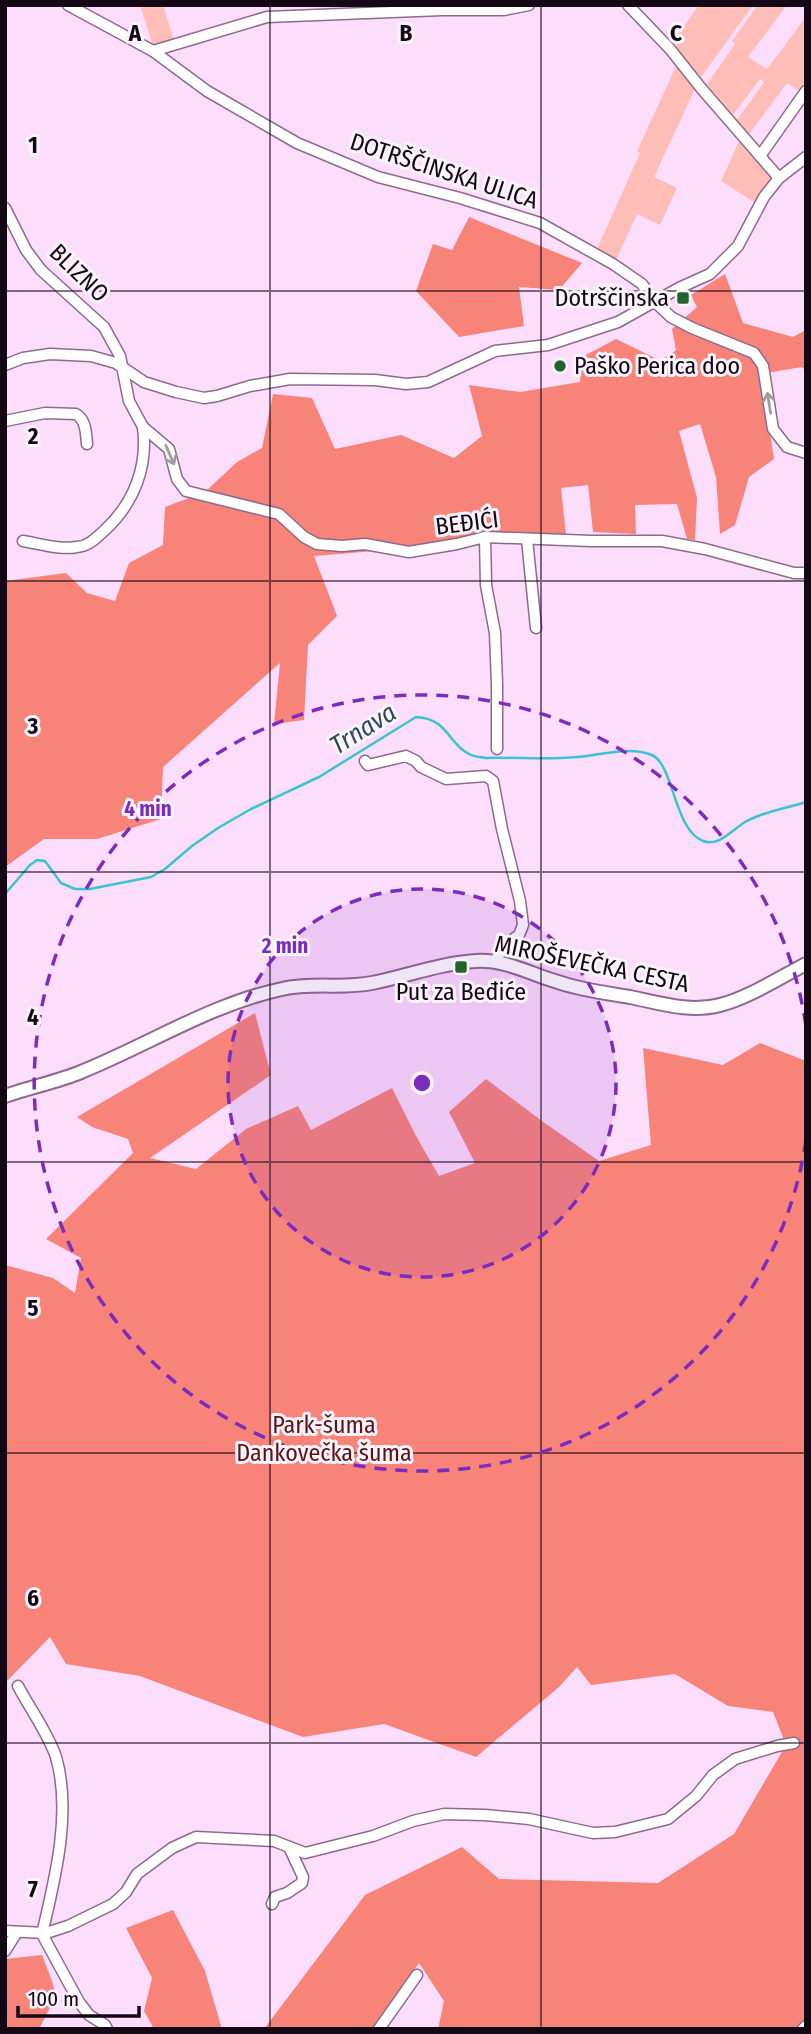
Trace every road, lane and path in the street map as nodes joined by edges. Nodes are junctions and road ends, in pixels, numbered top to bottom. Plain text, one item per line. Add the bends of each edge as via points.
1 (68, 5) edge
2 (529, 5) edge
3 (628, 5) edge
4 (153, 51) junction
5 (806, 91) edge
6 (760, 156) junction
7 (806, 157) edge
8 (779, 178) junction
9 (5, 208) edge
10 (655, 302) junction
11 (5, 365) edge
12 (122, 367) junction
13 (5, 421) edge
14 (143, 427) junction
15 (87, 444) dead end
16 (806, 453) edge
17 (485, 537) junction
18 (527, 539) junction
19 (23, 541) dead end
20 (806, 573) edge
21 (536, 628) dead end
22 (497, 749) dead end
23 (365, 761) dead end
24 (495, 961) junction
25 (806, 964) edge
26 (5, 1096) edge
27 (18, 1686) dead end
28 (794, 1743) dead end
29 (289, 1847) junction
30 (272, 1904) dead end
31 (5, 1931) edge
32 (17, 1932) junction
33 (43, 1934) junction
34 (5, 1951) edge
35 (417, 1975) dead end
36 (107, 2029) edge
37 (379, 2029) edge

1 - 4 street, DOTRŠČINSKA ULICA
2 - 4 street via 504,10 267,17
3 - 6 street
4 - 10 street, DOTRŠČINSKA ULICA via 207,91 297,143 378,177 540,223 613,264 642,284
5 - 6 street
6 - 8 street
7 - 8 street
8 - 10 street via 738,246 719,266
9 - 12 street, BLIZNO via 41,270 104,327
10 - 12 street via 627,319 548,345 500,350 428,382 300,378 204,398 152,385
16 -> 10 street, DOTRŠČINSKA ULICA via 787,447 773,429 764,366 754,353 692,328
11 - 12 street via 50,354 91,356
12 - 14 street, BLIZNO via 129,401
13 - 15 street via 45,413 76,414 85,426
14 -> 17 street, BEĐIĆI via 169,449 177,479 187,491 279,514 317,544 365,544 409,552
14 - 19 street via 141,473 117,519 92,542 78,547
17 - 18 street, BEĐIĆI
17 - 22 street via 486,584 495,633
18 - 20 street, BEĐIĆI via 662,541
18 - 21 street
23 - 24 street via 368,765 407,757 446,779 486,776 493,781 523,925
24 - 25 main road, MIROŠEVEČKA CESTA via 582,988 699,1008 738,998
24 - 26 main road, MIROŠEVEČKA CESTA via 445,966 363,985 284,988 242,1000 80,1073
27 - 33 street via 56,1758 64,1809
28 - 29 street via 735,1759 668,1819 615,1832 593,1833 518,1818 444,1814 323,1849 304,1853
29 - 30 street via 302,1883 275,1897
29 - 33 street via 274,1841 196,1838 172,1848 137,1874 113,1904
31 - 32 street
32 - 33 street
32 - 34 street
33 - 36 street via 79,2001
35 - 37 street

